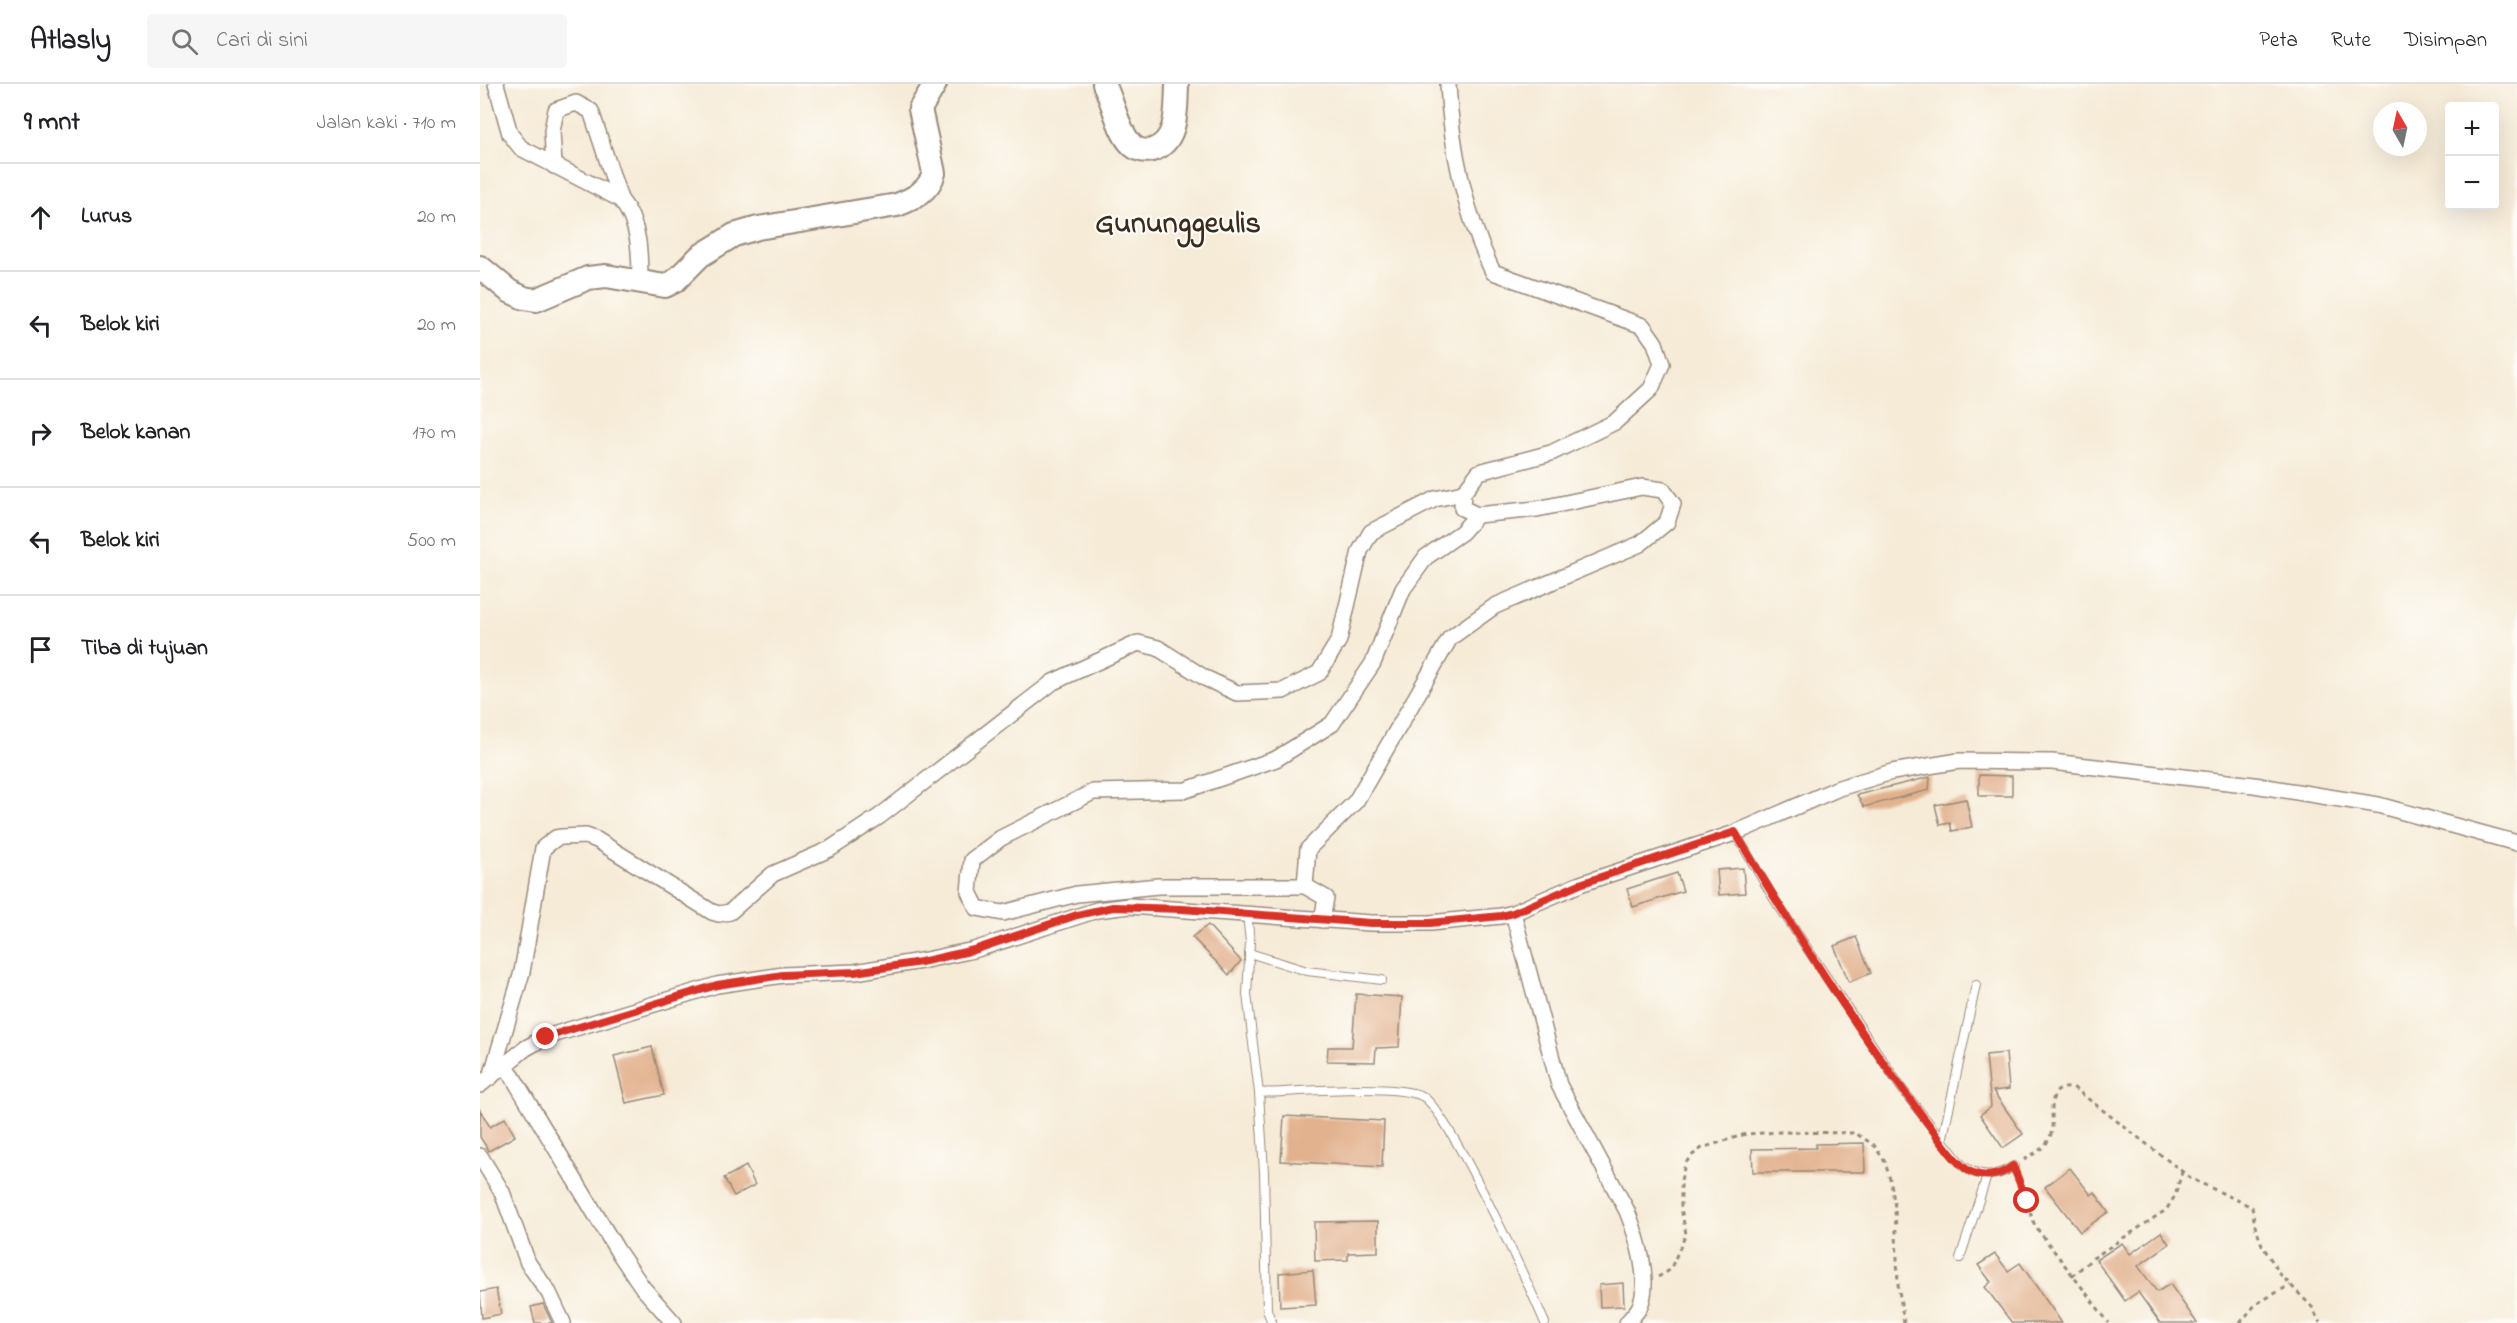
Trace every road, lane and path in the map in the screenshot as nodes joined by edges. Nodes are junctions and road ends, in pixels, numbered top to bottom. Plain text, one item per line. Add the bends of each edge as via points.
1 (496, 84) edge
2 (936, 84) edge
3 (1104, 84) edge
4 (1177, 84) edge
5 (1448, 84) edge
6 (554, 166) junction
7 (620, 199) junction
8 (480, 267) edge
9 (640, 283) junction
10 (1463, 493) junction
11 (1477, 515) junction
12 (1735, 832) junction
13 (2517, 843) edge
14 (1305, 886) junction
15 (1513, 913) junction
16 (1247, 914) junction
17 (1322, 920) junction
18 (1249, 953) junction
19 (1382, 980) dead end
20 (1976, 985) dead end
21 (505, 1064) junction
22 (486, 1081) edge
23 (1259, 1093) junction
24 (1942, 1141) junction
25 (480, 1156) edge
26 (2013, 1166) junction
27 (2182, 1172) junction
28 (1987, 1176) junction
29 (1960, 1258) dead end
30 (1644, 1276) junction
31 (2072, 1276) junction
32 (2291, 1285) junction
33 (563, 1323) edge
34 (674, 1323) edge
35 (1272, 1323) edge
36 (1545, 1323) edge
37 (1627, 1323) edge
38 (1904, 1323) edge
39 (2109, 1323) edge
40 (2240, 1323) edge
41 (2320, 1323) edge

1 - 6 street via 515,142
2 - 9 main road via 920,109 934,173 912,200 734,235 700,256 672,284
3 - 4 main road via 1129,142 1149,151 1160,147 1170,135
5 - 10 street via 1455,148 1478,242 1493,272 1642,326 1655,342 1662,364 1651,389 1615,422 1551,453 1479,472
6 - 7 street
6 - 7 street via 552,130 556,110 576,103 591,111
7 - 9 street via 634,219
8 - 9 main road via 509,291 536,300 588,278 606,276
10 - 11 street via 1462,508
10 - 22 street via 1435,499 1371,532 1360,551 1339,640 1319,673 1283,691 1237,693 1158,648 1138,643 1053,682 879,816 830,849 773,874 730,912 712,912 597,840 572,836 549,842 543,848 522,972
11 - 14 street via 1537,509 1642,487 1663,490 1673,504 1667,522 1640,544 1496,606 1450,638 1356,801 1308,849
11 - 14 street via 1426,557 1403,589 1373,663 1332,724 1276,759 1186,790 1093,792 1001,838 972,860 969,892 977,908 1003,913 1077,894 1147,887
12 - 13 street via 1864,779 1959,760 2052,762 2296,791 2407,811
12 - 15 street via 1580,884
12 - 24 lane via 1800,937 1902,1089
14 - 17 street via 1326,898
15 - 17 street via 1430,923
15 - 30 street via 1559,1085 1627,1211
16 - 17 street
16 - 18 lane
16 - 21 street via 1113,907 974,950 921,962 855,972 734,981 546,1037
18 - 19 lane via 1307,971
18 - 23 lane via 1247,994
20 - 24 lane
21 - 22 street
21 - 34 street via 616,1250
23 - 35 lane via 1268,1310
23 - 36 lane via 1385,1090 1423,1096 1432,1104 1462,1154
24 - 28 lane via 1962,1165
25 - 33 street via 502,1192 528,1263 549,1293
26 - 27 path via 2034,1154 2049,1138 2053,1129 2052,1101 2057,1092 2068,1087 2085,1094
26 - 28 lane
26 - 31 path via 2035,1226
27 - 31 path via 2166,1210
27 - 32 path via 2252,1207 2262,1245
28 - 29 lane
30 - 37 street via 1639,1308
30 - 38 path via 1659,1276 1670,1270 1681,1248 1686,1234 1681,1180 1685,1164 1702,1148 1746,1134 1855,1133 1874,1145 1885,1162 1891,1183
31 - 39 path
32 - 40 path via 2256,1304
32 - 41 path via 2312,1307

